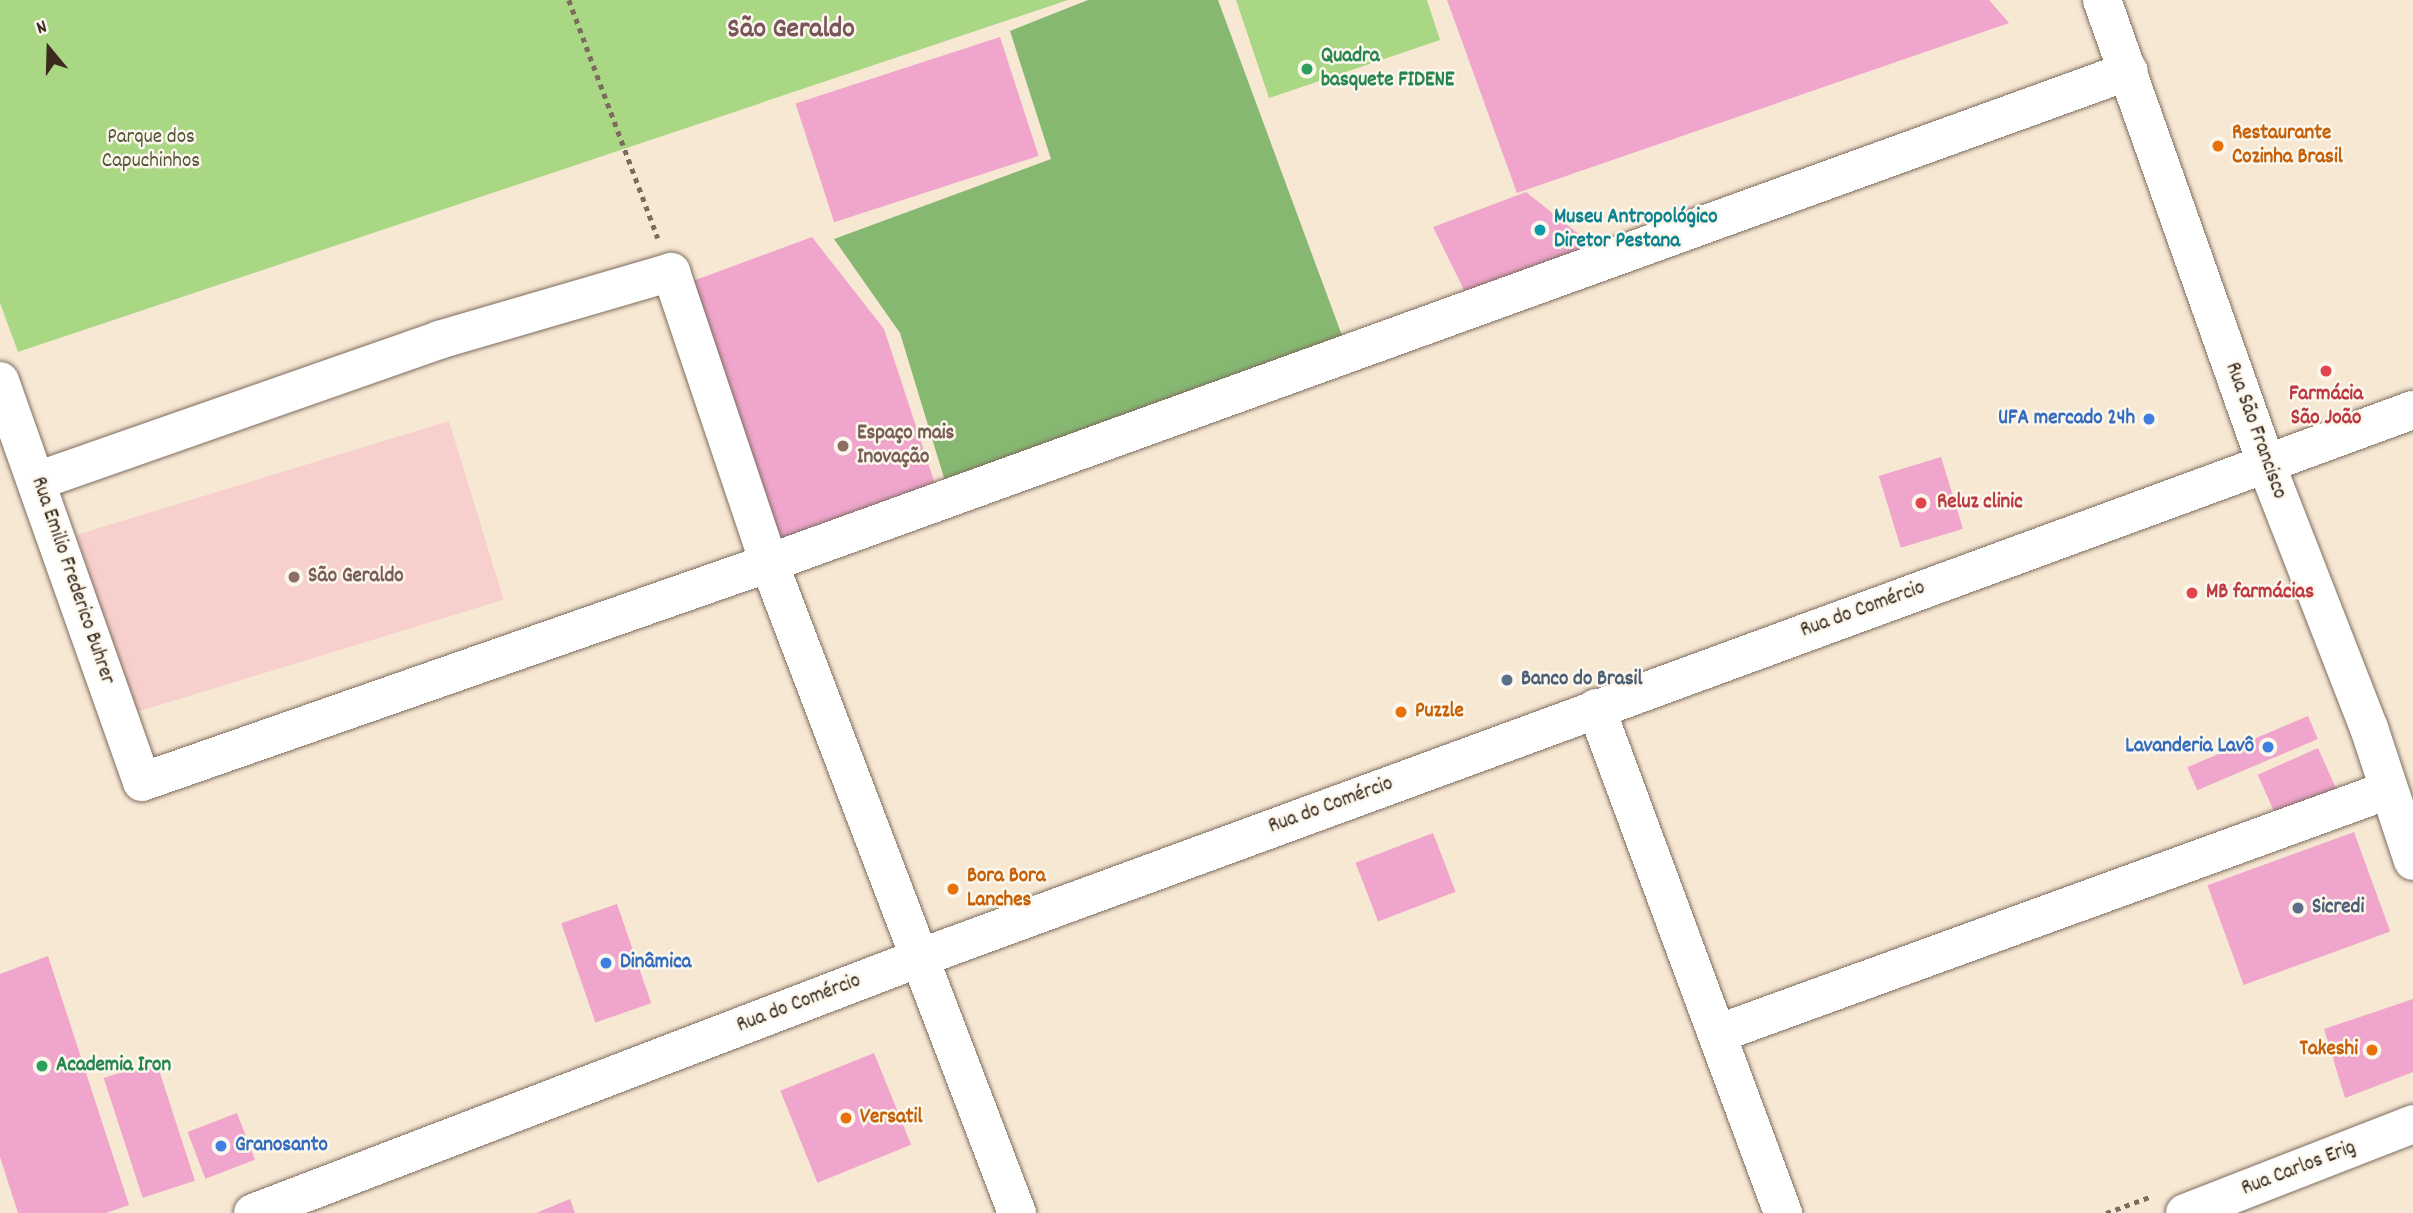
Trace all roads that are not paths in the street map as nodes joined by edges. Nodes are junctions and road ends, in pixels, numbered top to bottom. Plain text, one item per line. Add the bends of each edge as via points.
1 (2102, 0) edge
2 (2129, 71) junction
3 (0, 381) edge
4 (2413, 410) edge
5 (2266, 464) junction
6 (37, 481) junction
7 (769, 563) junction
8 (1596, 708) junction
9 (2388, 790) junction
10 (2413, 861) edge
11 (922, 957) junction
12 (1717, 1034) junction
13 (2413, 1124) edge
14 (295, 1205) edge
15 (253, 1213) edge
16 (1017, 1213) edge
17 (1783, 1213) edge
18 (2185, 1213) edge

1 - 2 street, Rua São Francisco
2 - 5 street, Rua São Francisco
2 - 7 street
3 - 6 street, Rua Emilio Frederico Buhrer
4 - 5 street, Rua do Comércio
5 - 8 street, Rua do Comércio
5 - 9 street, Rua São Francisco via 2369,728
6 - 7 street via 439,340 671,272
6 - 7 street, Rua Emilio Frederico Buhrer via 142,782
7 - 11 street
8 - 11 street, Rua do Comércio
8 - 12 street
9 - 10 street, Rua São Francisco
9 - 12 street
11 - 14 street, Rua do Comércio
11 - 16 street
12 - 17 street
13 - 18 street, Rua Carlos Erig
14 - 15 street, Rua do Comércio

